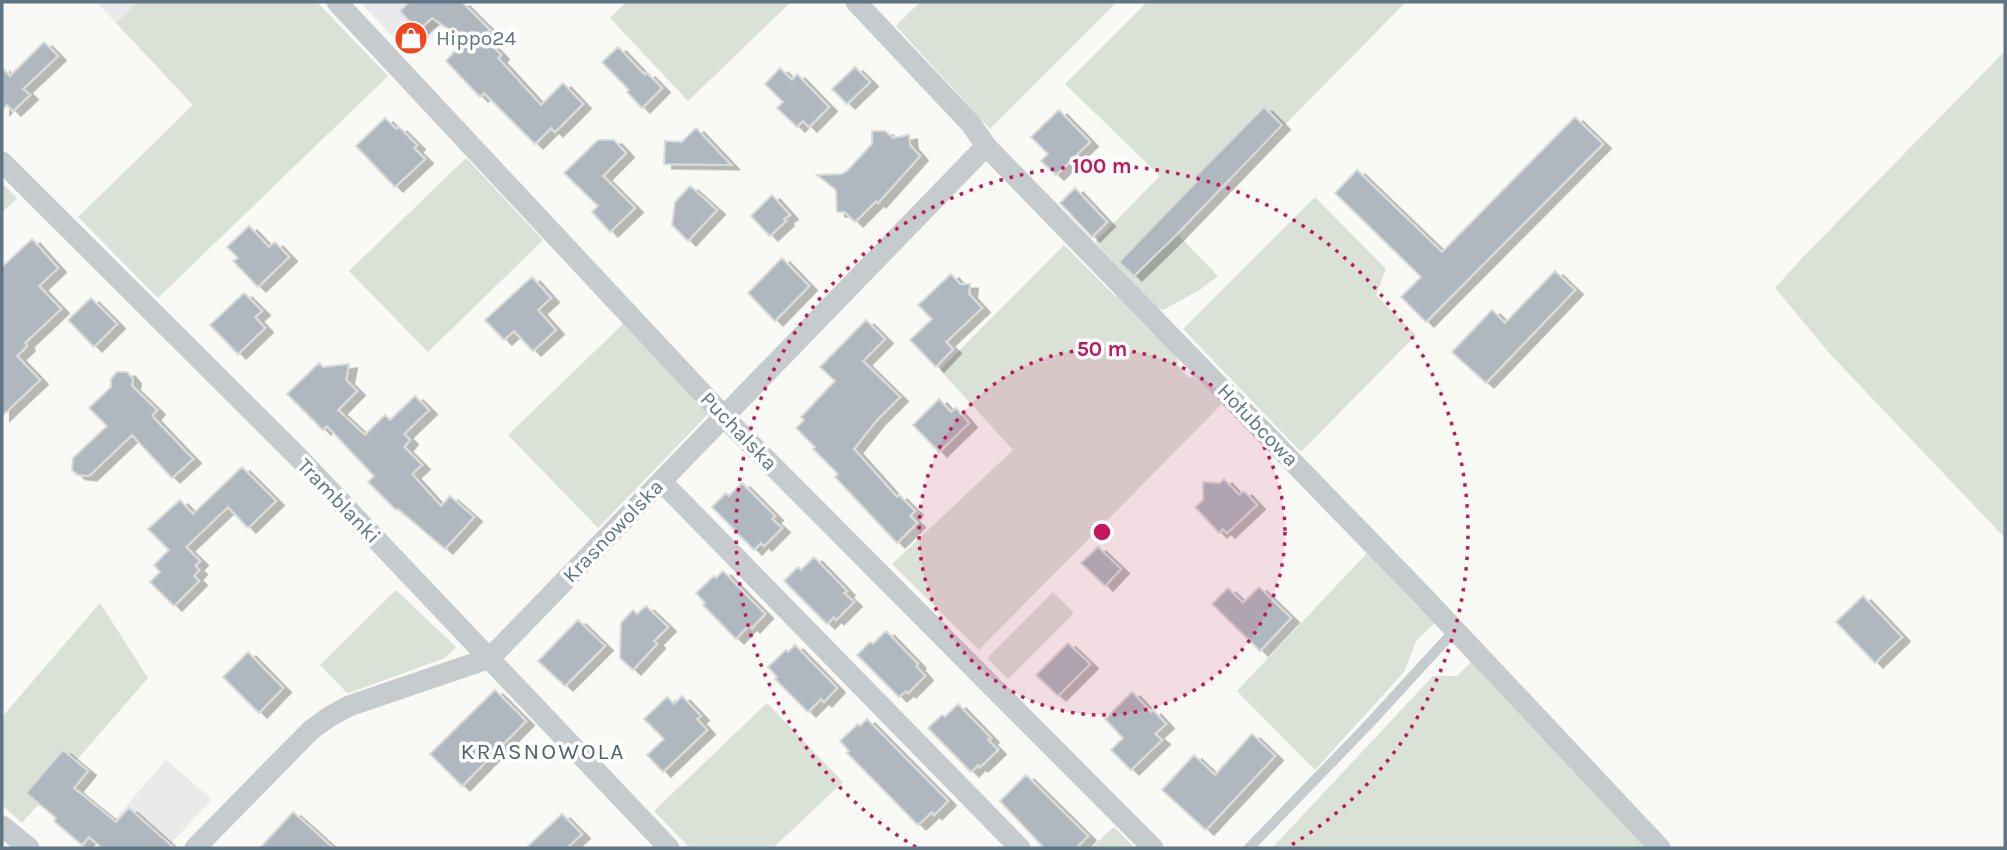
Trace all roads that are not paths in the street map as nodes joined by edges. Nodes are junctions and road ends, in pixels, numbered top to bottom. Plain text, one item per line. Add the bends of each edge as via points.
1 (337, 2) edge
2 (856, 2) edge
3 (986, 146) junction
4 (2, 162) edge
5 (724, 416) junction
6 (662, 482) junction
7 (1455, 630) junction
8 (490, 658) junction
9 (2, 826) edge
10 (29, 848) edge
11 (197, 848) edge
12 (669, 848) edge
13 (1020, 848) edge
14 (1153, 848) edge
15 (1249, 848) edge
16 (1660, 848) edge

1 - 5 street, Puchalska
2 - 3 street, Hołubcowa via 971,124
3 - 5 street, Krasnowolska
3 - 7 street, Hołubcowa
4 - 8 street, Tramblanki via 299,458
5 - 6 street, Krasnowolska
5 - 14 street, Puchalska
6 - 8 street, Krasnowolska
6 - 13 street
7 - 15 lane
7 - 16 street, Hołubcowa
8 - 11 street, Krasnowolska via 329,717
8 - 12 street, Tramblanki
9 - 10 street

